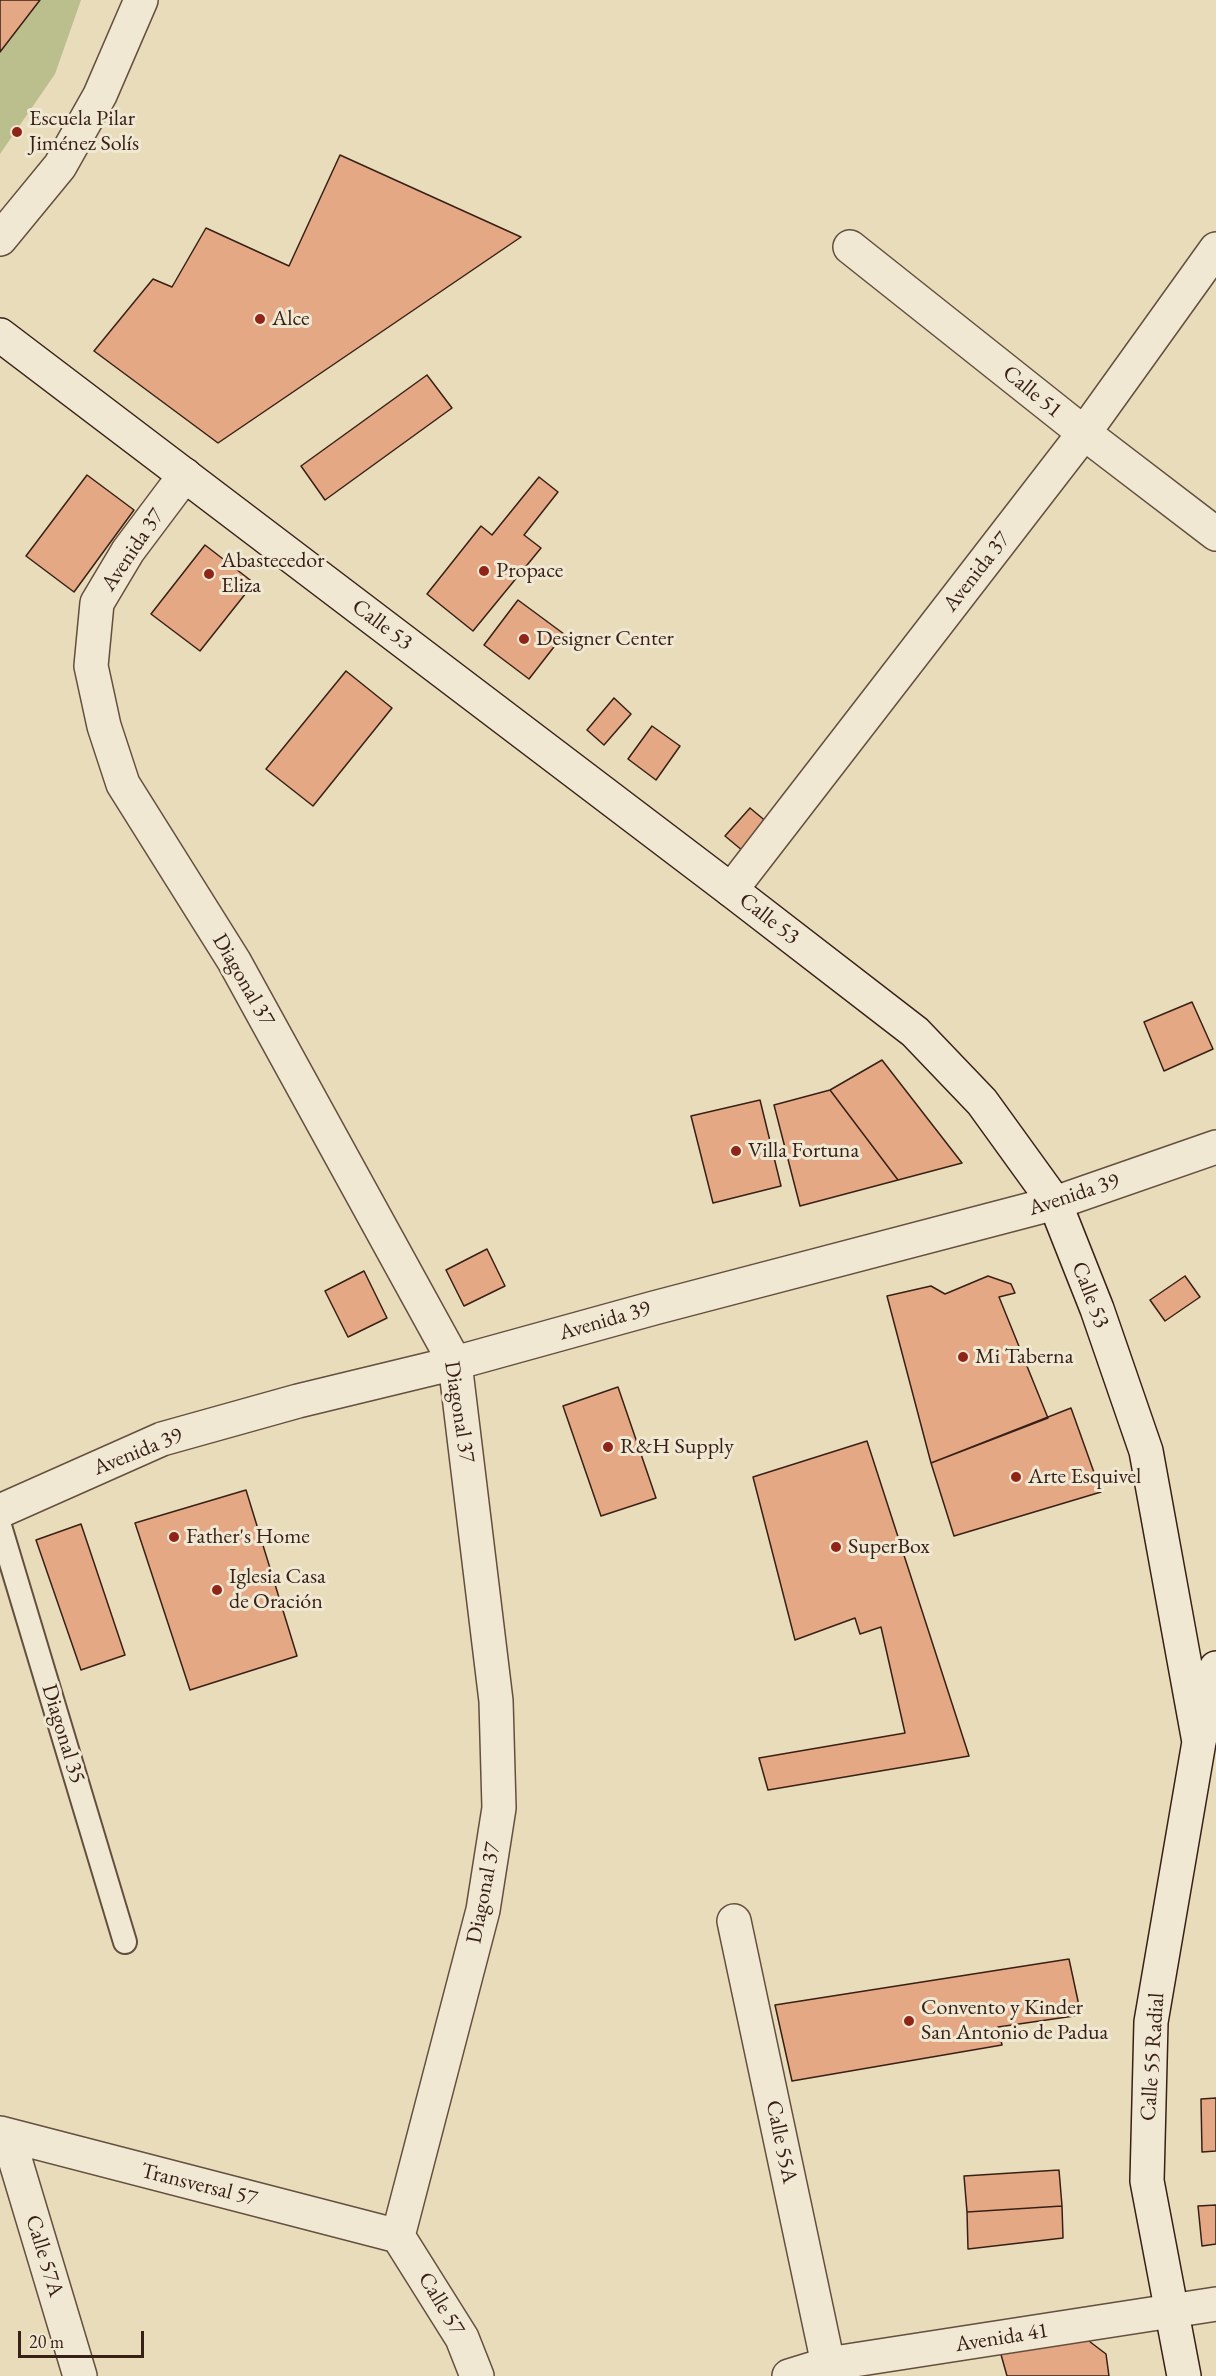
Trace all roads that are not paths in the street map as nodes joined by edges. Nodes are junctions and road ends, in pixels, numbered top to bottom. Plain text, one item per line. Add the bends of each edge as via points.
1 (141, 0) edge
2 (0, 239) edge
3 (850, 247) dead end
4 (1216, 249) edge
5 (0, 335) edge
6 (1084, 433) junction
7 (185, 475) junction
8 (1216, 534) edge
9 (92, 666) joint
10 (731, 890) junction
11 (1216, 1147) edge
12 (1055, 1203) junction
13 (455, 1363) junction
14 (0, 1511) edge
15 (0, 1526) edge
16 (1216, 1668) edge
17 (1199, 1742) junction
18 (734, 1921) dead end
19 (126, 1942) dead end
20 (4, 2135) edge
21 (398, 2236) junction
22 (1216, 2304) edge
23 (1173, 2312) junction
24 (828, 2364) junction
25 (80, 2376) edge
26 (477, 2376) edge
27 (789, 2376) edge
28 (1184, 2376) edge

1 - 2 street via 100,94 60,166
3 - 6 street, Calle 51
4 - 6 street, Avenida 37
5 - 7 street, Calle 53
6 - 8 street, Calle 51
6 - 10 street, Avenida 37
7 - 9 street, Avenida 37 via 128,551 97,603
7 - 10 street, Calle 53
9 - 13 street, Diagonal 37 via 104,726 123,784 234,961
10 - 12 street, Calle 53 via 915,1032 982,1102
11 - 12 street, Avenida 39
12 - 13 street, Avenida 39
12 - 17 street, Calle 53 via 1146,1451
13 - 14 street, Avenida 39 via 162,1439
13 - 21 street, Diagonal 37 via 496,1701 499,1808 483,1910
15 - 19 lane, Diagonal 35
16 - 17 street, Calle 55 Radial
17 - 23 street, Calle 55 Radial via 1151,2022 1148,2181
18 - 24 street, Calle 55A
20 - 21 street, Transversal 57
20 - 25 street, Calle 57A
21 - 26 street, Calle 57 via 462,2338
22 - 23 street, Avenida 41
23 - 24 street, Avenida 41
23 - 28 street, Calle 55 Radial
24 - 27 street, Avenida 41

